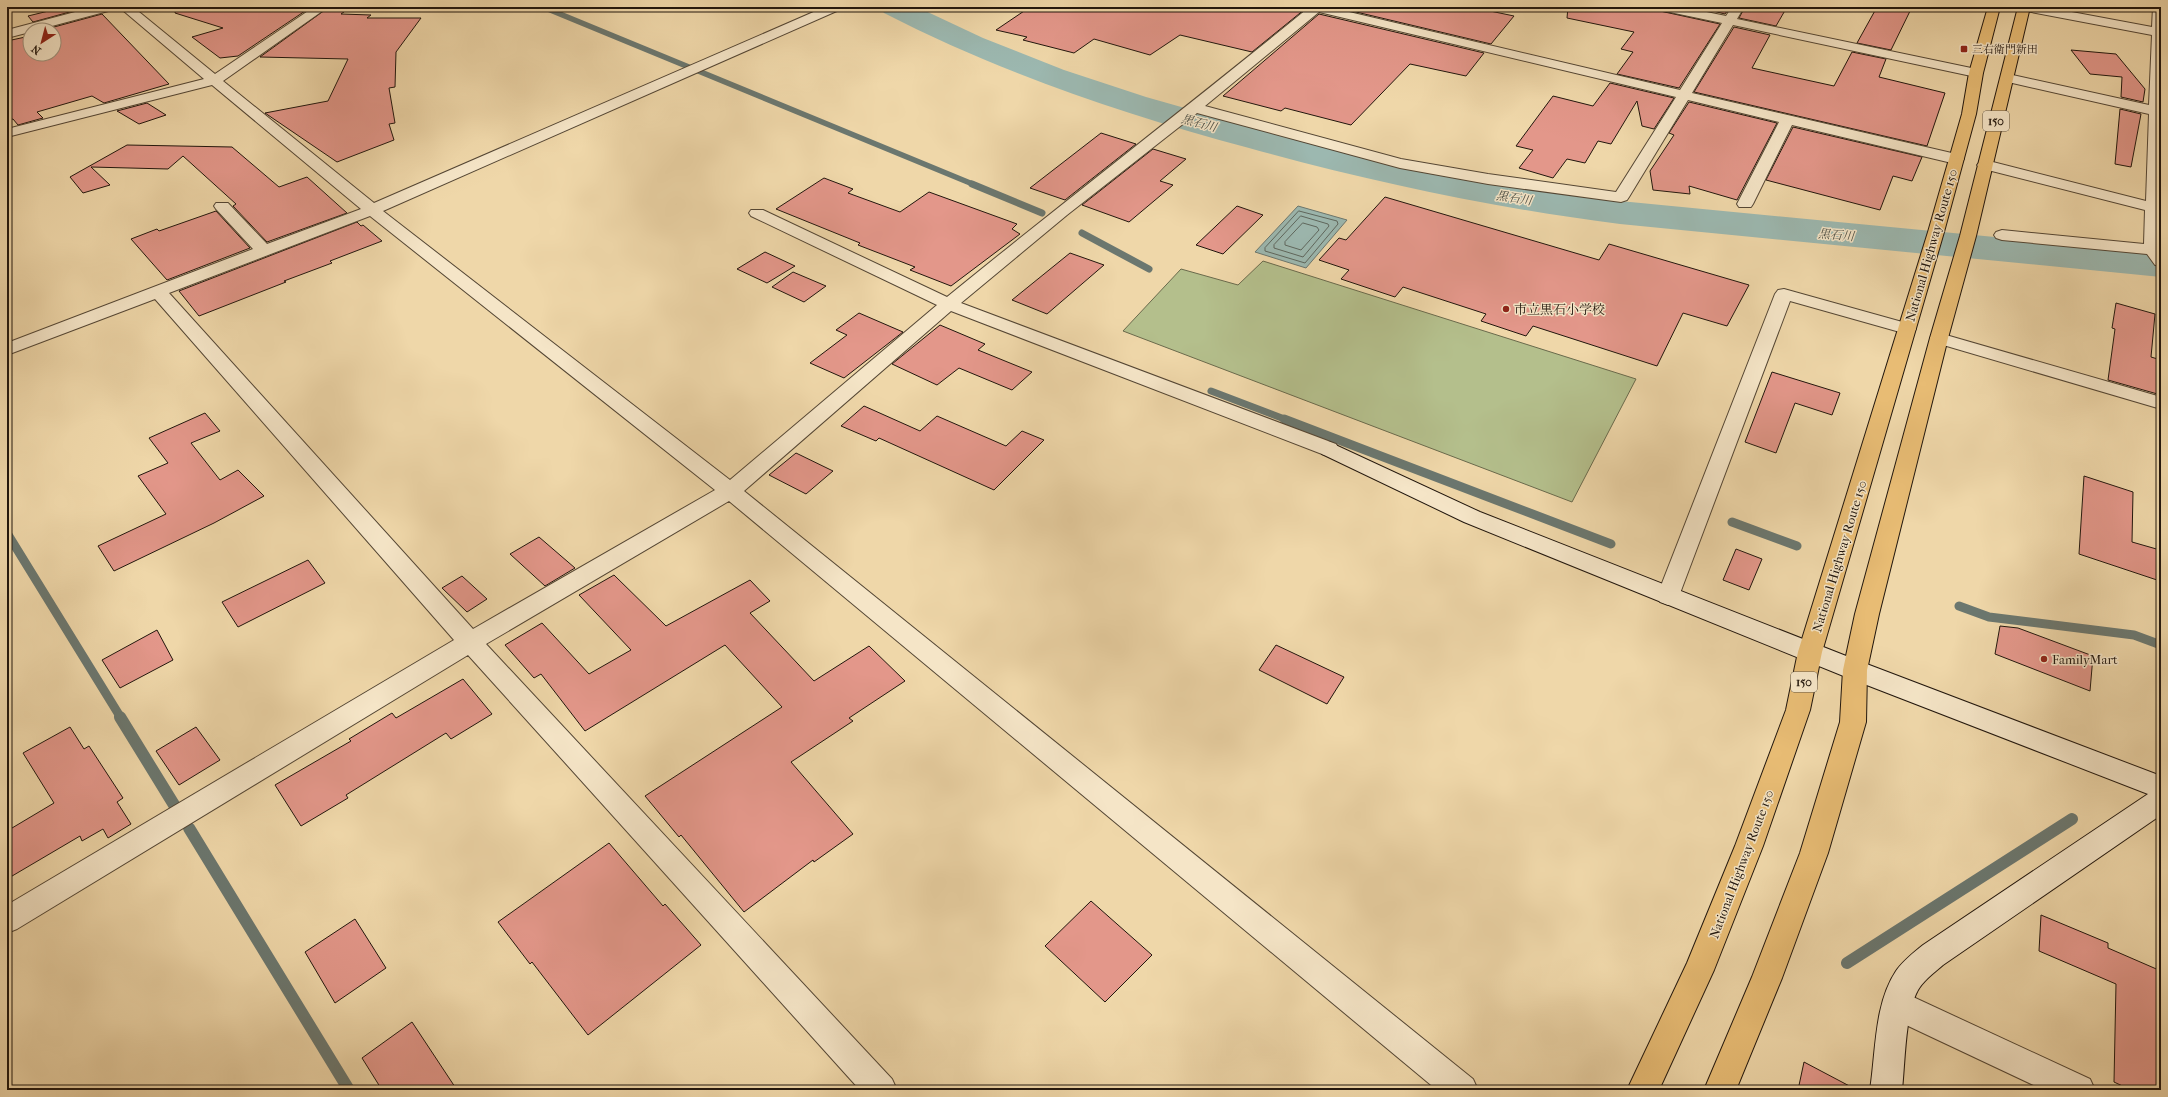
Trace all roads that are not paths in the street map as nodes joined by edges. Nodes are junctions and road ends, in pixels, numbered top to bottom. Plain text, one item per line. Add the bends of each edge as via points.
1 (108, 7) edge
2 (125, 7) edge
3 (322, 7) edge
4 (835, 7) edge
5 (1316, 7) edge
6 (1664, 7) edge
7 (1738, 7) edge
8 (1994, 7) edge
9 (2025, 7) edge
10 (2159, 7) edge
11 (1729, 20) junction
12 (2159, 33) edge
13 (7, 34) edge
14 (1976, 73) junction
15 (2008, 78) junction
16 (216, 80) junction
17 (1683, 95) junction
18 (1193, 110) junction
19 (2159, 111) edge
20 (1788, 120) junction
21 (7, 133) edge
22 (1956, 159) junction
23 (1985, 166) junction
24 (1745, 204) dead end
25 (222, 206) dead end
26 (2152, 207) junction
27 (372, 210) junction
28 (756, 214) dead end
29 (2002, 234) dead end
30 (263, 250) junction
31 (2156, 256) edge
32 (158, 292) junction
33 (949, 304) junction
34 (1906, 329) junction
35 (1939, 338) junction
36 (7, 349) edge
37 (2161, 403) edge
38 (730, 491) junction
39 (1668, 596) junction
40 (470, 642) junction
41 (1810, 652) junction
42 (1855, 670) junction
43 (2161, 788) edge
44 (2161, 800) edge
45 (7, 920) edge
46 (1898, 1005) junction
47 (881, 1090) edge
48 (1462, 1090) edge
49 (1642, 1090) edge
50 (1720, 1090) edge
51 (1886, 1090) edge
52 (2078, 1090) edge

1 - 13 street
2 - 16 street
3 - 16 street
4 - 27 street
5 - 17 street
5 - 18 street
6 - 11 street
7 - 11 street
8 - 14 highway, National Highway Route 150 / 150
9 - 12 street
9 - 15 highway, 150
10 - 12 street
11 - 14 street
11 - 17 street
12 - 19 street
14 - 22 highway, National Highway Route 150 / 150 via 1969,114
15 - 19 street
15 - 23 highway, 150
16 - 21 street
16 - 27 street
17 - 18 street via 1621,197 1503,181 1400,163
17 - 20 street
18 - 33 street via 1061,212
19 - 26 street
20 - 22 street
20 - 24 street
22 - 34 highway, National Highway Route 150 / 150
23 - 26 street
23 - 35 highway, 150
25 - 30 street
26 - 31 street
27 - 30 street
27 - 38 street
28 - 33 street
29 - 31 street
30 - 32 street
32 - 36 street
32 - 40 street
33 - 38 street
33 - 39 street via 1329,449 1472,517
34 - 39 street via 1784,294
34 - 41 highway, National Highway Route 150 / 150
35 - 37 street
35 - 42 highway, 150 via 1867,614
38 - 40 street
38 - 48 street
39 - 41 street
40 - 45 street
40 - 47 street
41 - 42 street
41 - 49 highway, National Highway Route 150 / 150 via 1798,710 1749,846 1699,970
42 - 43 street
42 - 50 highway, 150 via 1853,722 1814,853 1767,978
44 - 46 street via 1933,955 1903,987
46 - 51 street
46 - 52 street

